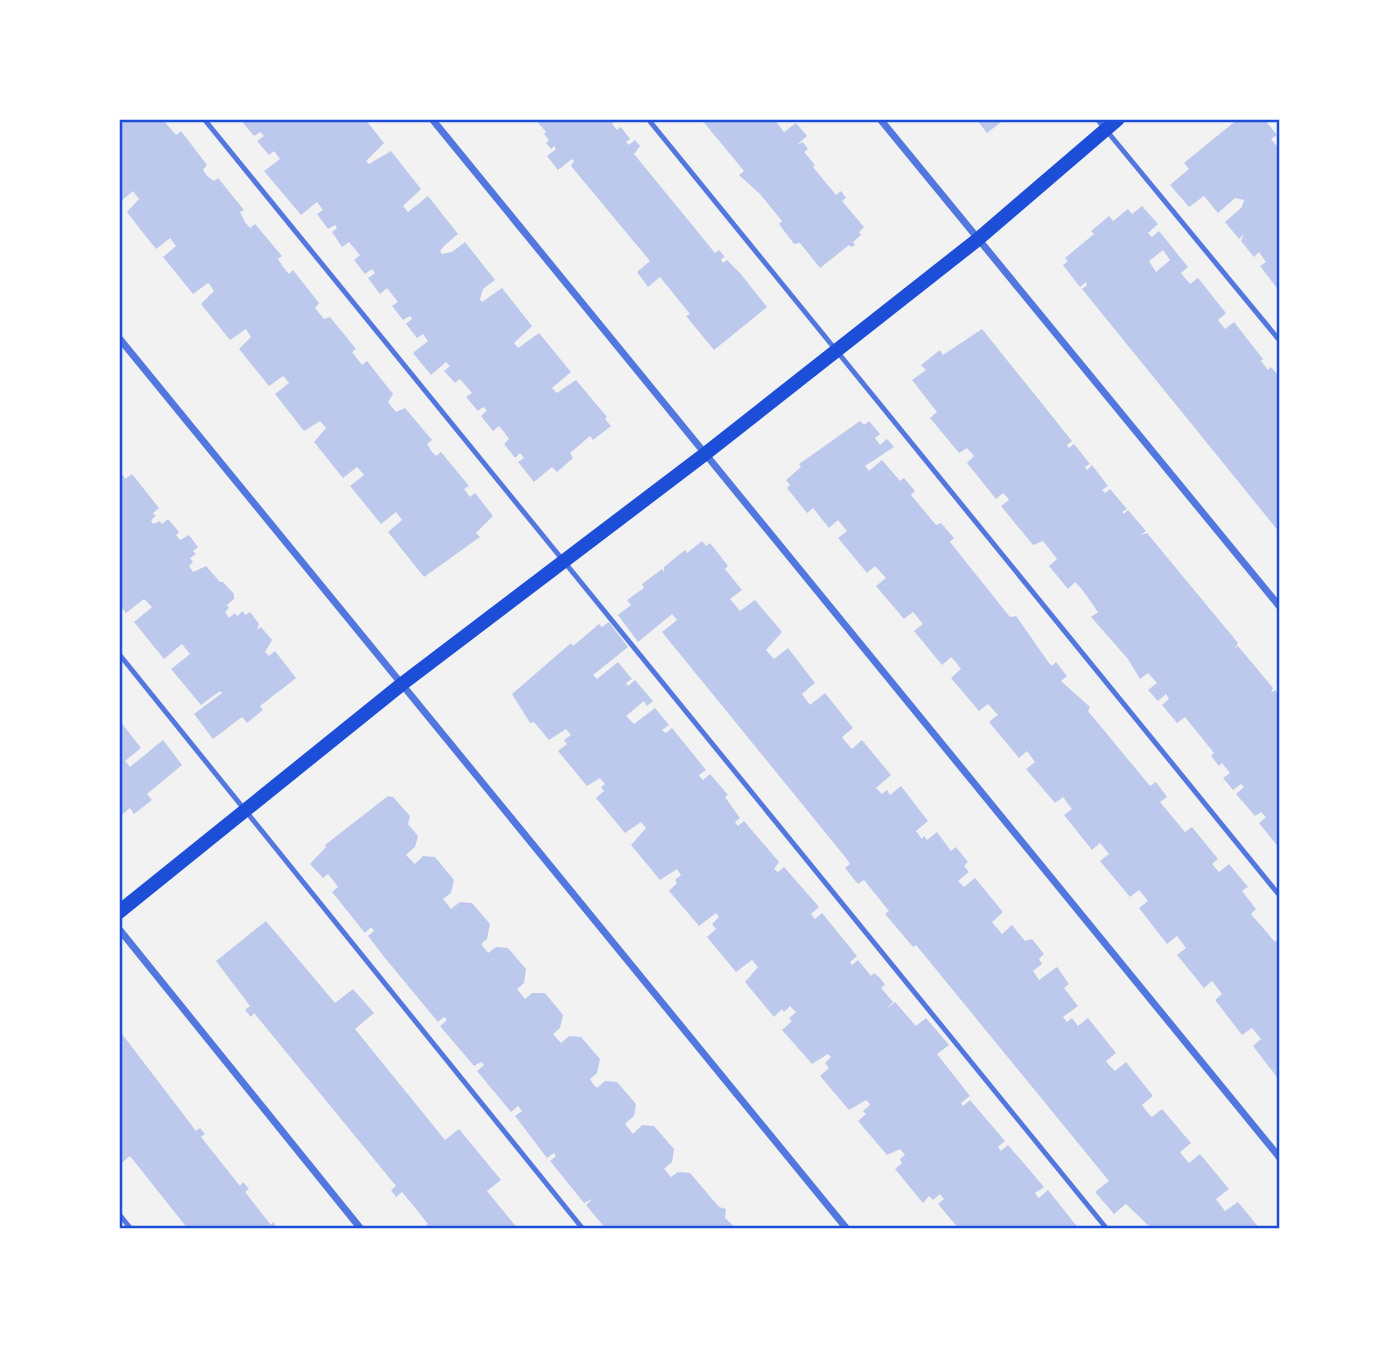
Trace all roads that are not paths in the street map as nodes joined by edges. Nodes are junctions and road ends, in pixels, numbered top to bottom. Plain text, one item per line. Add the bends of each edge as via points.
1 (204, 119) edge
2 (432, 119) edge
3 (648, 119) edge
4 (880, 119) edge
5 (1118, 119) edge
6 (1101, 124) edge
7 (977, 240) junction
8 (119, 338) edge
9 (1280, 341) edge
10 (834, 351) junction
11 (705, 454) junction
12 (562, 562) junction
13 (1280, 607) edge
14 (119, 654) edge
15 (402, 684) junction
16 (245, 810) junction
17 (1280, 896) edge
18 (119, 912) edge
19 (119, 929) edge
20 (1280, 1158) edge
21 (119, 1214) edge
22 (131, 1229) edge
23 (361, 1229) edge
24 (583, 1229) edge
25 (847, 1229) edge
26 (1107, 1229) edge

1 - 12 lane
2 - 11 street
3 - 10 lane
4 - 7 street
5 - 6 main road
6 - 7 main road
6 - 9 lane
7 - 10 main road
7 - 13 street
8 - 15 street
10 - 11 main road
10 - 17 lane
11 - 12 main road
11 - 20 street
12 - 15 main road
12 - 26 lane
14 - 16 lane
15 - 16 main road
15 - 25 street
16 - 18 main road
16 - 24 lane
19 - 23 street
21 - 22 lane

